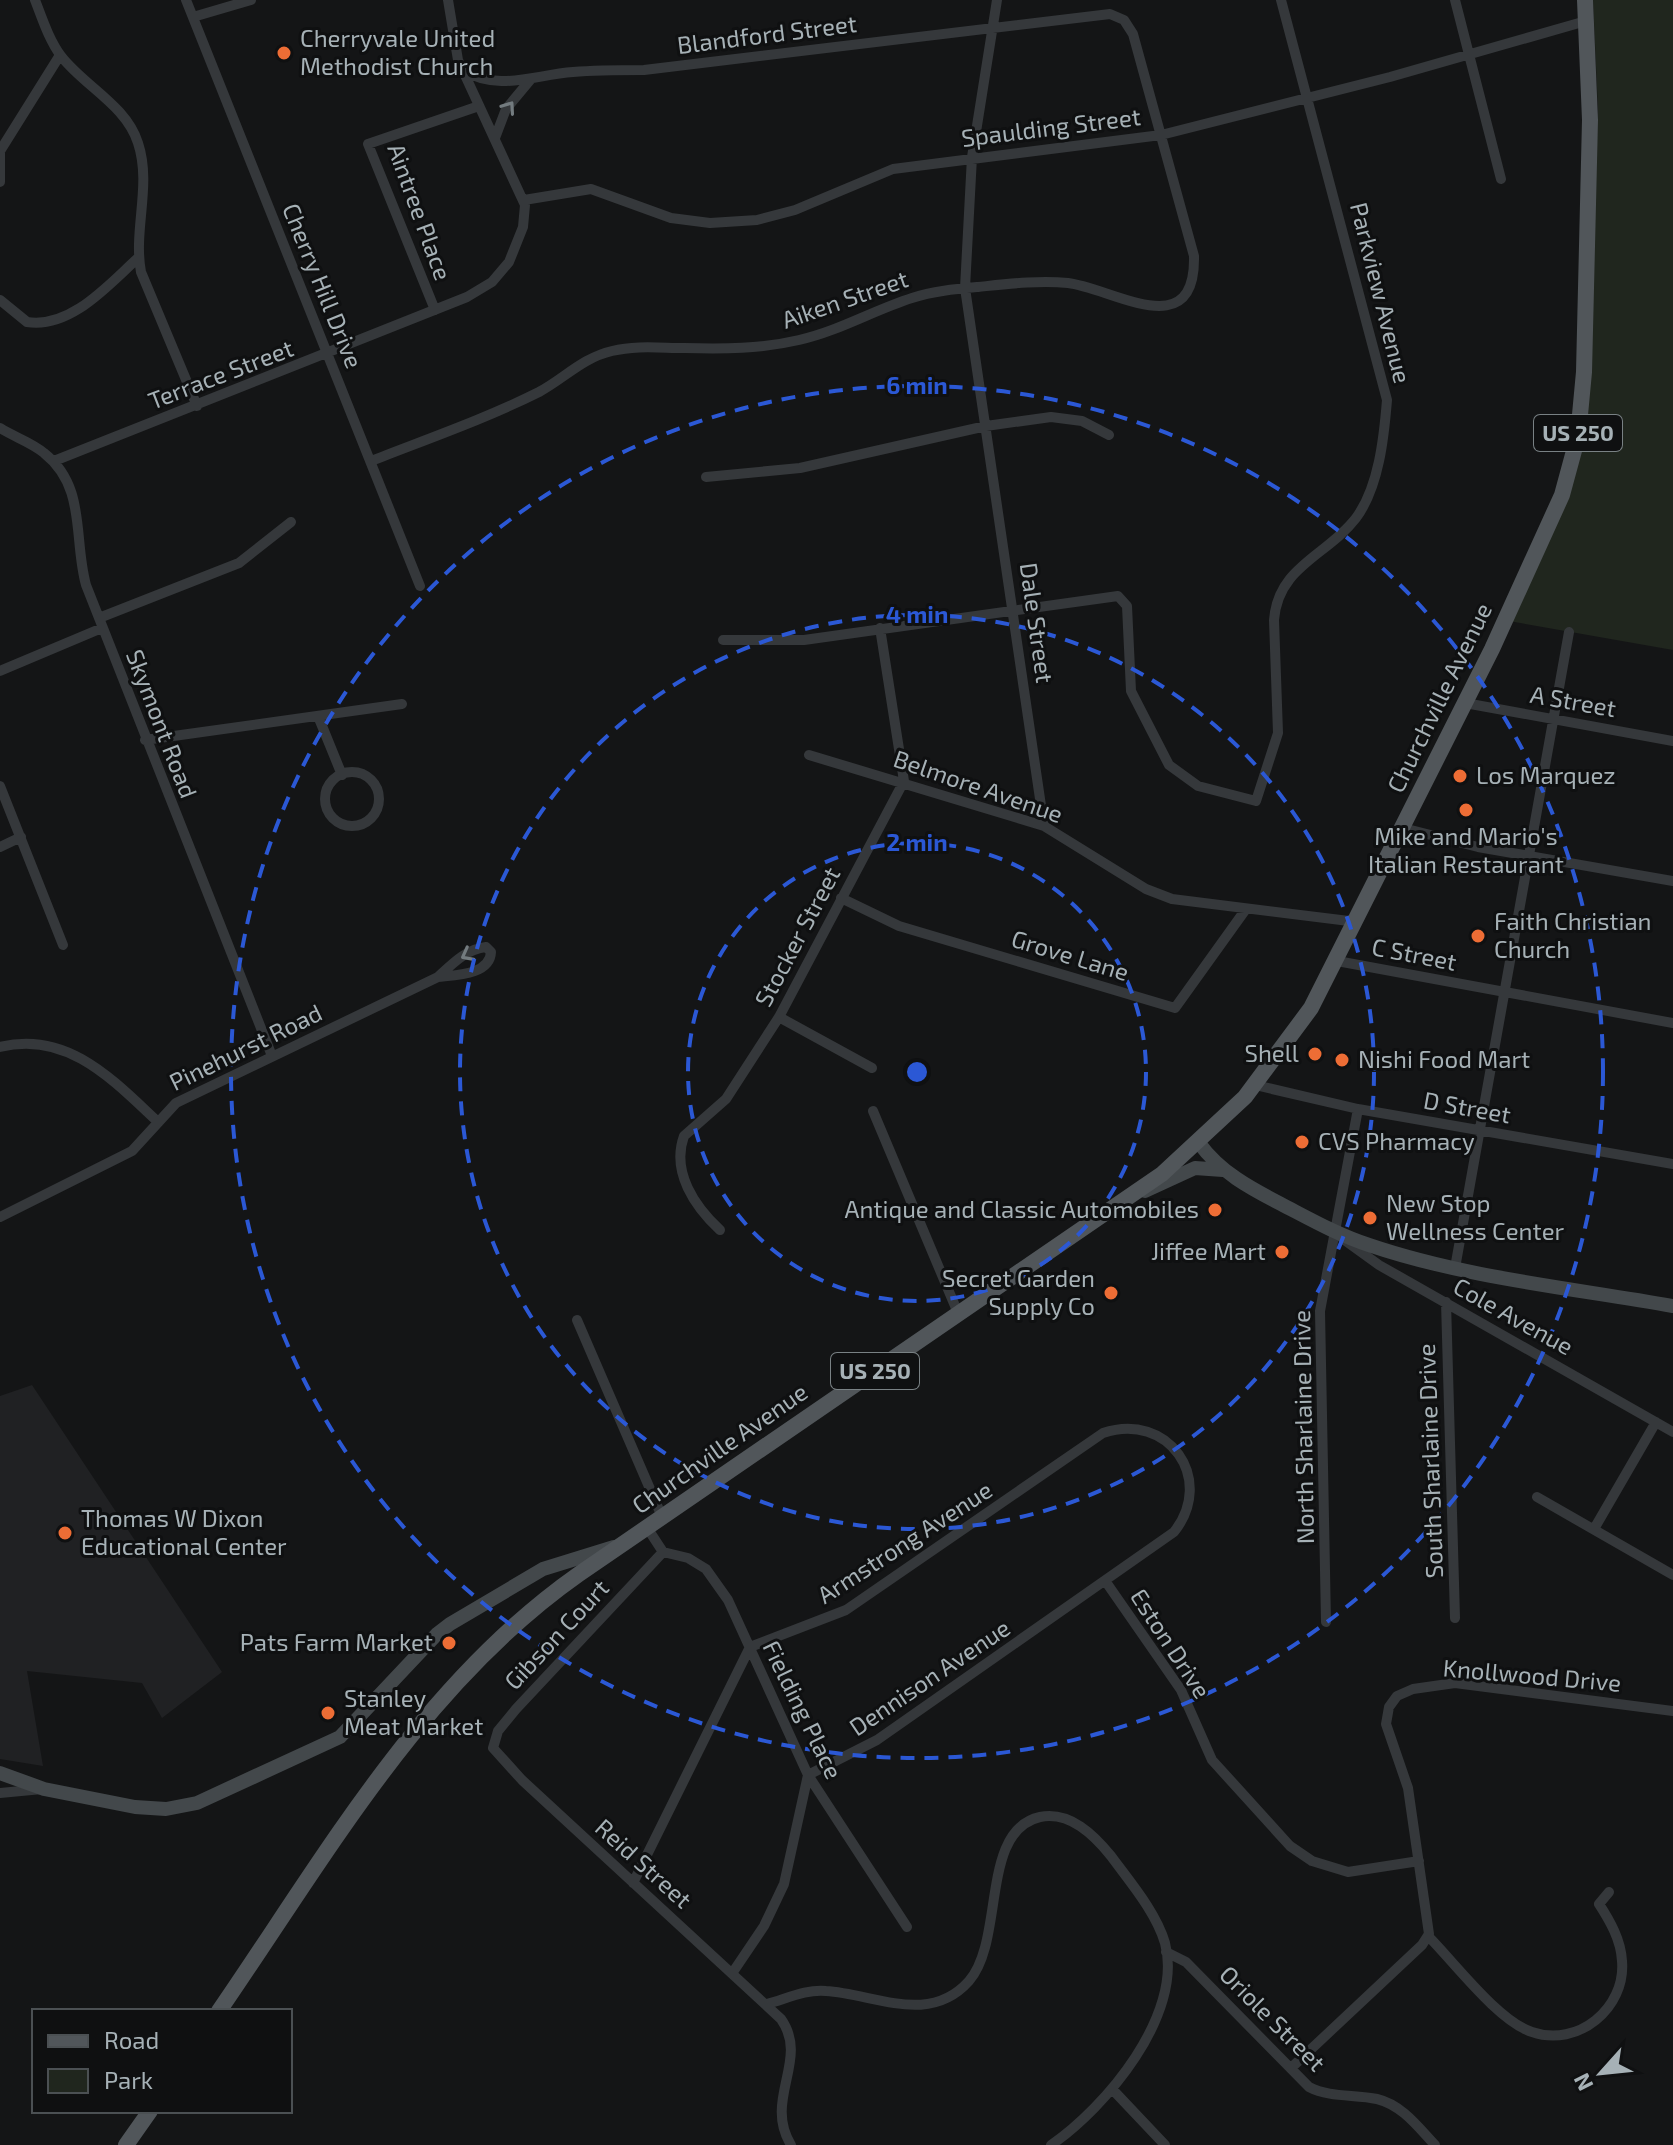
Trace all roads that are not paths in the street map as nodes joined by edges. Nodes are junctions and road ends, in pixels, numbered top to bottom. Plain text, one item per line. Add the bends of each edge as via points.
1 (35, 0) edge
2 (186, 0) edge
3 (251, 0) edge
4 (448, 0) edge
5 (997, 0) edge
6 (1281, 0) edge
7 (1455, 0) edge
8 (1585, 0) edge
9 (193, 17) junction
10 (1586, 21) junction
11 (992, 26) junction
12 (60, 55) junction
13 (1469, 56) junction
14 (462, 70) junction
15 (531, 79) junction
16 (1308, 97) junction
17 (479, 106) junction
18 (1161, 135) junction
19 (494, 138) junction
20 (0, 151) edge
21 (972, 157) junction
22 (1501, 179) dead end
23 (0, 182) edge
24 (524, 200) junction
25 (138, 258) junction
26 (965, 288) junction
27 (0, 300) edge
28 (435, 310) junction
29 (328, 354) junction
30 (197, 406) junction
31 (986, 426) junction
32 (0, 428) edge
33 (1109, 435) dead end
34 (54, 461) junction
35 (371, 461) junction
36 (706, 477) dead end
37 (291, 522) dead end
38 (420, 586) dead end
39 (1014, 609) junction
40 (101, 623) junction
41 (880, 628) junction
42 (1569, 632) dead end
43 (723, 640) dead end
44 (0, 671) edge
45 (1465, 703) junction
46 (402, 704) dead end
47 (318, 716) junction
48 (1553, 719) junction
49 (145, 740) junction
50 (1673, 741) edge
51 (809, 755) dead end
52 (342, 775) junction
53 (904, 781) junction
54 (0, 786) edge
55 (1044, 826) junction
56 (1403, 828) junction
57 (21, 837) junction
58 (0, 847) edge
59 (1529, 856) junction
60 (1673, 881) edge
61 (841, 898) junction
62 (1246, 909) junction
63 (1357, 922) junction
64 (63, 945) dead end
65 (1337, 961) junction
66 (438, 977) junction
67 (1505, 993) junction
68 (779, 1017) junction
69 (1673, 1023) edge
70 (0, 1047) edge
71 (272, 1056) junction
72 (872, 1068) dead end
73 (1255, 1085) junction
74 (1358, 1109) junction
75 (873, 1111) dead end
76 (157, 1121) junction
77 (1482, 1131) junction
78 (1199, 1143) junction
79 (1673, 1164) edge
80 (1223, 1170) junction
81 (1128, 1197) junction
82 (0, 1217) edge
83 (720, 1230) dead end
84 (1336, 1232) junction
85 (1455, 1268) junction
86 (1446, 1302) junction
87 (1673, 1306) edge
88 (958, 1313) junction
89 (577, 1320) dead end
90 (1656, 1422) junction
91 (1673, 1432) edge
92 (1177, 1451) joint
93 (1537, 1497) dead end
94 (663, 1519) junction
95 (648, 1529) junction
96 (1594, 1529) junction
97 (622, 1545) junction
98 (663, 1552) junction
99 (538, 1574) junction
100 (1673, 1575) edge
101 (1106, 1582) junction
102 (552, 1593) junction
103 (1455, 1618) dead end
104 (1326, 1622) dead end
105 (750, 1647) junction
106 (1673, 1711) edge
107 (494, 1752) joint
108 (0, 1773) edge
109 (808, 1775) junction
110 (44, 1789) junction
111 (0, 1793) edge
112 (1419, 1861) junction
113 (633, 1883) junction
114 (1609, 1892) dead end
115 (907, 1927) dead end
116 (1428, 1936) junction
117 (1166, 1952) junction
118 (733, 1972) junction
119 (767, 2004) junction
120 (220, 2009) edge
121 (1291, 2068) junction
122 (1113, 2090) junction
123 (149, 2113) edge
124 (126, 2145) edge
125 (791, 2145) edge
126 (1051, 2145) edge
127 (1165, 2145) edge
128 (1435, 2145) edge

1 - 12 street
2 - 9 street, Cherry Hill Drive
3 - 9 street
4 - 14 street
5 - 11 street, Dale Street
6 - 16 street, Parkview Avenue
7 - 13 street
8 - 10 main road, Churchville Avenue / US 250
9 - 29 street, Cherry Hill Drive
10 - 13 street, Spaulding Street
10 - 45 main road, Churchville Avenue / US 250 via 1590,120 1578,436 1556,510
11 - 15 street, Blandford Street
11 - 18 street, Blandford Street via 1103,14 1120,17 1133,34
11 - 21 street, Dale Street
12 - 20 street
12 - 25 street via 125,119 138,142 143,181
13 - 16 street, Spaulding Street
13 - 22 street
14 - 15 street, Blandford Street via 489,82
14 - 17 street
19 -> 15 street via 506,109
16 - 18 street, Spaulding Street
16 - 39 street, Parkview Avenue via 1387,400 1364,504 1346,529 1292,572 1277,602 1278,733 1256,801 1205,789 1169,765 1131,691 1123,599 1108,594
17 - 19 street
17 - 28 street, Aintree Place via 368,144
18 - 21 street, Spaulding Street
18 - 26 street, Aiken Street via 1194,256 1190,281 1176,301 1147,308 1063,283
19 - 24 street
20 - 23 street
21 - 24 street, Spaulding Street via 882,172 795,210 749,221 671,218 591,189
21 - 26 street, Dale Street
24 - 28 street, Terrace Street via 520,237 502,272 480,291
25 - 27 street via 90,300 57,319 27,322
25 - 30 street
26 - 31 street, Dale Street
26 - 35 street, Aiken Street via 914,297 833,330 780,344 737,349 640,347 601,354 501,409
28 - 29 street, Terrace Street
29 - 30 street, Terrace Street
29 - 35 street, Cherry Hill Drive
30 - 34 street, Terrace Street
31 - 33 street via 1064,417
31 - 36 street via 800,468
31 - 39 street, Dale Street
32 - 34 street
34 - 40 street, Skymont Road via 75,502 83,575
35 - 38 street, Cherry Hill Drive
37 - 40 street via 239,563
39 - 41 street
39 - 55 street, Dale Street
40 - 44 street
40 - 49 street, Skymont Road
41 - 43 street via 804,640
41 - 53 street
42 - 48 street
45 - 48 street, A Street
45 - 56 main road, Churchville Avenue / US 250
46 - 47 street
47 - 49 street
47 - 52 street
48 - 50 street, A Street
48 - 59 street
49 - 71 street, Skymont Road
51 - 53 street, Belmore Avenue
52 - 52 street via 328,788 327,808 344,825 363,823 376,810 376,789 364,776
53 - 55 street, Belmore Avenue
53 - 61 street, Stocker Street
54 - 57 street
55 - 62 street, Belmore Avenue via 1155,893 1182,902
56 - 59 street
56 - 63 main road, Churchville Avenue / US 250
57 - 58 street
57 - 64 street
59 - 60 street
59 - 67 street
61 - 62 street, Grove Lane via 899,926 1175,1008
61 - 68 street, Stocker Street
62 - 63 street, Belmore Avenue
63 - 65 main road, Churchville Avenue / US 250
65 - 67 street, C Street
65 - 73 main road, Churchville Avenue / US 250 via 1296,1031
66 -> 66 street, Pinehurst Road via 467,974 486,965 491,952 477,949
66 - 71 street, Pinehurst Road
67 - 69 street, C Street
67 - 77 street
68 - 72 street
68 - 83 street, Stocker Street via 726,1099 688,1129 682,1141 681,1165 697,1209
70 - 76 street via 34,1044 72,1053 108,1076
71 - 76 street, Pinehurst Road via 176,1103
73 - 74 street, D Street
73 - 78 main road, Churchville Avenue / US 250
74 - 77 street, D Street
74 - 84 street, North Sharlaine Drive
75 - 88 street
76 - 82 street, Pinehurst Road via 125,1155
77 - 79 street, D Street
77 - 85 street
78 - 80 street
78 - 81 main road, Churchville Avenue / US 250
80 - 81 street via 1195,1168
80 - 84 street
81 - 88 main road, Churchville Avenue / US 250
84 - 85 street
84 - 86 street, Cole Avenue via 1367,1258
84 - 104 street, North Sharlaine Drive via 1320,1327
85 - 87 street
86 - 90 street, Cole Avenue
86 - 103 street, South Sharlaine Drive
88 - 94 main road, Churchville Avenue / US 250
89 - 94 street
90 - 91 street, Cole Avenue
90 - 96 street
92 - 101 street, Dennison Avenue via 1190,1483 1184,1518 1169,1536
92 - 105 street, Armstrong Avenue via 1144,1429 1103,1433 853,1605
93 - 96 street
94 - 95 main road, Churchville Avenue / US 250
95 - 97 main road, Churchville Avenue / US 250
95 - 98 street
96 - 100 street
97 - 99 street
97 - 102 main road, Churchville Avenue / US 250
98 - 105 street, Fielding Place via 692,1560 712,1576
98 - 107 street, Gibson Court via 516,1709 498,1731
99 - 102 street
99 - 110 street via 437,1634 340,1737 214,1796 184,1807 153,1809
101 - 109 street, Dennison Avenue via 877,1740
101 - 112 street, Eston Drive via 1181,1690 1207,1753 1290,1846 1312,1861 1348,1872
102 - 120 main road, Churchville Avenue / US 250 via 455,1682 418,1726
105 - 109 street, Fielding Place
105 - 113 street
106 - 112 street, Knollwood Drive via 1461,1684 1404,1691 1391,1703 1386,1724 1408,1788
107 - 113 street, Reid Street
108 - 110 street
109 - 115 street, Fielding Place
109 - 118 street via 784,1884
110 - 111 street
112 - 116 street, Knollwood Drive
113 - 118 street, Reid Street
114 - 116 street via 1599,1904 1621,1952 1619,1989 1599,2018 1569,2033 1545,2035 1516,2024
116 - 121 street
117 - 119 street via 1150,1912 1096,1838 1069,1820 1046,1816 1024,1824 1007,1844 984,1955 955,1993 910,2006 819,1990
117 - 121 street, Oriole Street via 1186,1962
117 - 122 street via 1156,2014
118 - 119 street, Reid Street
119 - 125 street, Reid Street via 791,2041 779,2108
121 - 128 street, Oriole Street via 1317,2091 1392,2105
122 - 126 street
122 - 127 street
123 - 124 main road

